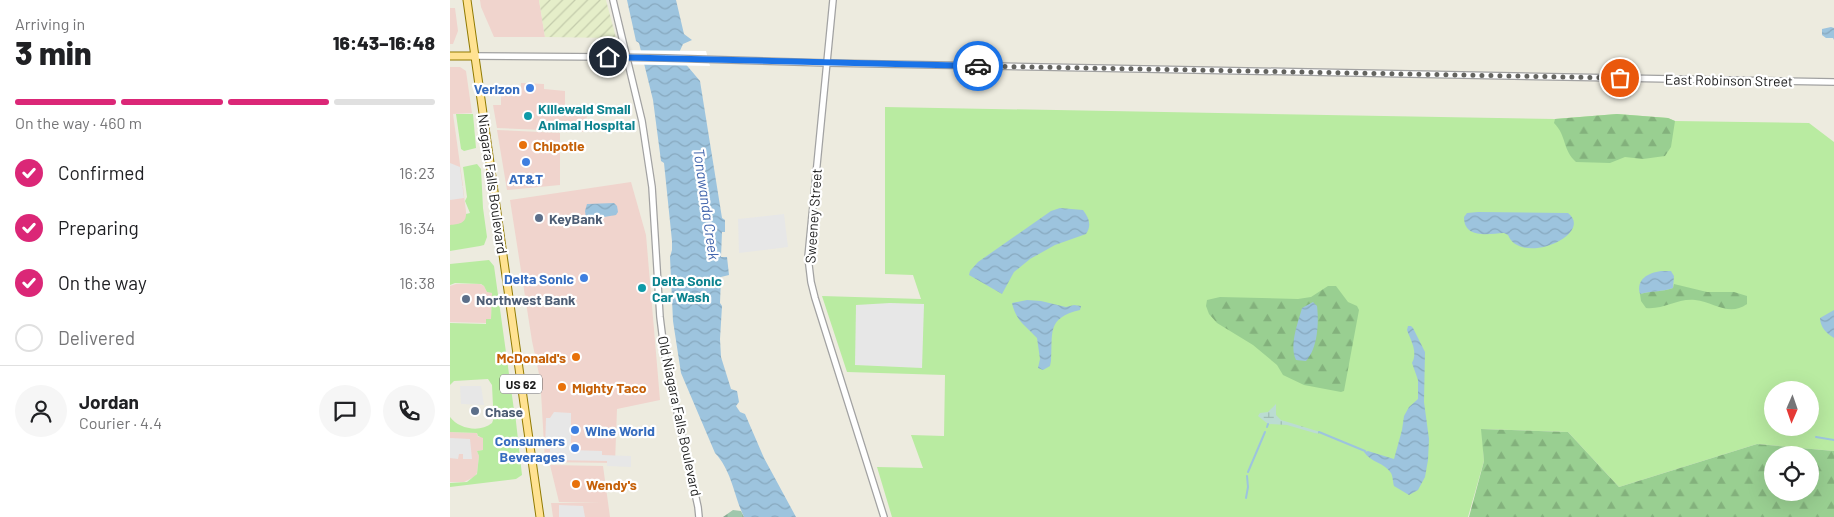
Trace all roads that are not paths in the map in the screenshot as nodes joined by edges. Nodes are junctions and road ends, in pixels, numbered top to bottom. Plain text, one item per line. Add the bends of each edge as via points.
1 (467, 0) edge
2 (613, 0) edge
3 (833, 0) edge
4 (450, 56) edge
5 (475, 56) junction
6 (827, 63) junction
7 (1834, 82) edge
8 (540, 517) edge
9 (699, 517) edge
10 (884, 517) edge

1 - 5 main road, Niagara Falls Boulevard / US 62
2 - 9 street, Old Niagara Falls Boulevard via 642,121 652,187 665,358
3 - 6 street, Sweeney Street
4 - 5 main road
5 - 6 street, East Robinson Street, bridge
5 - 8 main road, Niagara Falls Boulevard / US 62
6 - 7 street, East Robinson Street
6 - 10 street, Sweeney Street via 808,257 810,282

